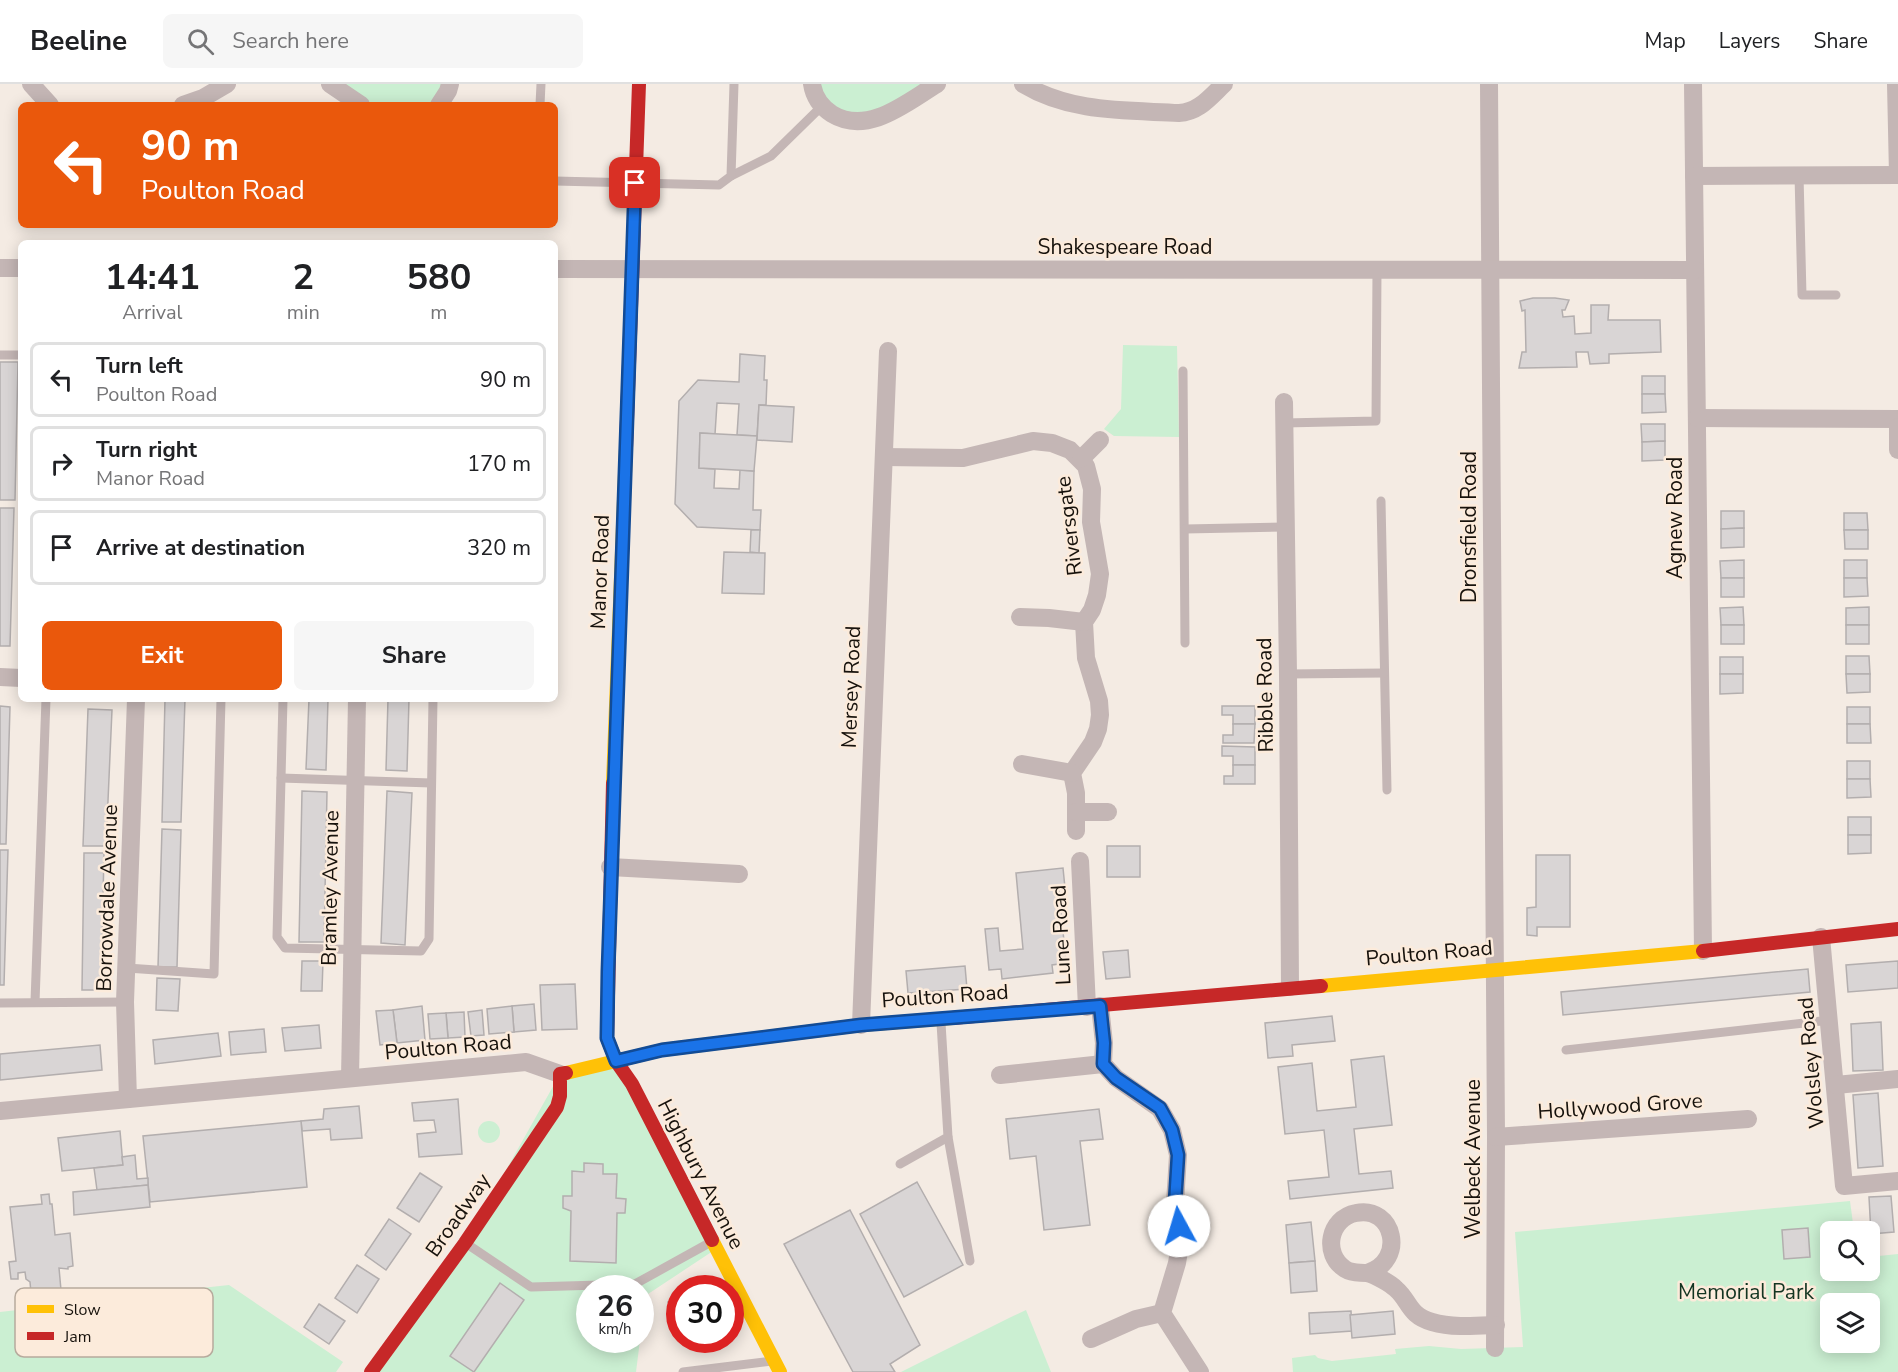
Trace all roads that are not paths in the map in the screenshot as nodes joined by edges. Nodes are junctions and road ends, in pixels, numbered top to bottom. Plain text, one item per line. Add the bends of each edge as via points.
1 (31, 84) edge
2 (227, 84) edge
3 (330, 84) edge
4 (450, 84) edge
5 (541, 84) edge
6 (639, 84) edge
7 (734, 84) edge
8 (812, 84) edge
9 (937, 84) edge
10 (1023, 84) edge
11 (1224, 84) edge
12 (1489, 84) edge
13 (1693, 84) edge
14 (1896, 84) edge
15 (47, 102) edge
16 (192, 102) edge
17 (357, 102) edge
18 (441, 102) edge
19 (540, 102) edge
20 (822, 106) junction
21 (1799, 175) junction
22 (1898, 175) edge
23 (730, 176) junction
24 (1694, 176) junction
25 (558, 181) edge
26 (635, 183) junction
27 (0, 268) edge
28 (18, 268) edge
29 (558, 268) edge
30 (632, 268) junction
31 (1377, 270) junction
32 (1490, 270) junction
33 (1695, 270) junction
34 (1836, 295) dead end
35 (888, 351) dead end
36 (0, 355) edge
37 (18, 355) edge
38 (1183, 371) dead end
39 (1284, 402) dead end
40 (1697, 418) junction
41 (1898, 418) edge
42 (1284, 423) junction
43 (1898, 428) edge
44 (1100, 440) dead end
45 (1898, 450) edge
46 (884, 457) junction
47 (1081, 459) junction
48 (1381, 501) dead end
49 (1285, 527) junction
50 (1185, 529) junction
51 (1020, 617) dead end
52 (1084, 622) junction
53 (1185, 643) dead end
54 (1384, 673) junction
55 (1288, 674) junction
56 (0, 677) edge
57 (18, 678) edge
58 (46, 702) edge
59 (136, 702) edge
60 (221, 702) edge
61 (283, 702) edge
62 (357, 702) edge
63 (434, 702) edge
64 (1022, 764) dead end
65 (1072, 773) junction
66 (281, 778) junction
67 (355, 780) junction
68 (431, 783) junction
69 (1387, 790) dead end
70 (1076, 812) junction
71 (1108, 812) dead end
72 (1076, 831) dead end
73 (1080, 861) dead end
74 (610, 867) junction
75 (739, 874) dead end
76 (1898, 929) edge
77 (1821, 937) junction
78 (352, 950) junction
79 (1703, 951) junction
80 (127, 968) junction
81 (1494, 969) junction
82 (1290, 987) junction
83 (35, 1002) junction
84 (126, 1002) junction
85 (0, 1003) edge
86 (1093, 1006) junction
87 (941, 1019) junction
88 (1830, 1020) junction
89 (861, 1025) junction
90 (1566, 1050) dead end
91 (616, 1061) junction
92 (1103, 1064) junction
93 (560, 1074) junction
94 (1000, 1075) dead end
95 (350, 1078) junction
96 (1898, 1079) edge
97 (1836, 1085) junction
98 (128, 1099) junction
99 (0, 1111) edge
100 (1748, 1119) dead end
101 (948, 1137) junction
102 (1496, 1137) junction
103 (900, 1164) dead end
104 (1898, 1181) edge
105 (712, 1241) junction
106 (465, 1243) junction
107 (970, 1262) dead end
108 (1367, 1273) dead end
109 (1162, 1313) junction
110 (1496, 1325) junction
111 (1091, 1339) dead end
112 (1495, 1348) dead end
113 (777, 1367) edge
114 (371, 1372) edge
115 (682, 1372) edge
116 (1200, 1372) edge

1 - 15 street
2 - 16 street
3 - 17 street
4 - 18 street
5 - 19 lane
6 - 26 main road, Manor Road
7 - 23 lane
8 - 20 street
9 - 20 street via 888,113 863,122 840,118
10 - 11 street via 1063,103 1087,108 1179,113 1198,109
12 - 32 street, Dronsfield Road
13 - 24 street, Agnew Road
14 - 22 street
20 - 23 lane via 771,156
21 - 22 street
21 - 24 street
21 - 34 lane via 1802,295
23 - 26 lane via 719,185
24 - 33 street, Agnew Road
25 - 26 lane
26 - 30 main road, Manor Road
27 - 28 street
29 - 30 street, Shakespeare Road
30 - 31 street, Shakespeare Road
30 - 74 main road, Manor Road
31 - 32 street, Shakespeare Road
31 - 42 lane via 1376,421
32 - 33 street, Shakespeare Road
32 - 81 street, Dronsfield Road
33 - 40 street, Agnew Road
35 - 46 street, Mersey Road
36 - 37 lane
38 - 50 lane
39 - 42 street, Ribble Road
40 - 41 street
40 - 79 street, Agnew Road
42 - 49 street, Ribble Road
43 - 45 street
44 - 47 street, Riversgate
46 - 47 street, Riversgate via 963,458 1033,441 1052,443
46 - 89 street, Mersey Road
47 - 52 street, Riversgate via 1092,489 1091,522 1100,574 1094,602
48 - 54 lane
49 - 50 lane
49 - 55 street, Ribble Road
50 - 53 lane
51 - 52 street
52 - 65 street, Riversgate via 1086,658 1100,715 1093,742
54 - 55 lane
54 - 69 lane
55 - 82 street, Ribble Road
56 - 57 street
58 - 83 lane
59 - 80 street, Borrowdale Avenue
60 - 80 lane via 214,974
61 - 66 lane
62 - 67 street, Bramley Avenue
63 - 68 lane
64 - 65 street
65 - 70 street
66 - 67 lane
66 - 78 lane via 277,938 285,948
67 - 68 lane
67 - 78 street, Bramley Avenue
68 - 78 lane via 429,939 421,951
70 - 71 street
70 - 72 street
73 - 86 street, Lune Road
74 - 75 street
74 - 91 main road, Manor Road via 607,1038
76 - 77 main road, Poulton Road
77 - 79 main road, Poulton Road
77 - 88 street, Wolsley Road
78 - 95 street, Bramley Avenue
79 - 81 main road, Poulton Road
80 - 84 street, Borrowdale Avenue
81 - 82 main road, Poulton Road
81 - 102 street, Welbeck Avenue
82 - 86 main road, Poulton Road
83 - 84 lane
83 - 85 lane
84 - 98 street, Borrowdale Avenue
86 - 87 main road, Poulton Road
86 - 92 street, Lune Road via 1104,1043
87 - 89 main road, Poulton Road
87 - 101 lane
88 - 90 lane
88 - 97 street, Wolsley Road
89 - 91 main road, Poulton Road via 662,1050
91 - 93 main road, Poulton Road
91 - 105 main road, Highbury Avenue via 632,1084
92 - 94 street
92 - 109 street via 1116,1078 1160,1108 1172,1130 1178,1155 1175,1203 1180,1245
93 - 95 street, Poulton Road via 526,1062
93 - 106 main road, Broadway via 557,1107
95 - 98 street, Poulton Road
96 - 97 street
97 - 104 street, Wolsley Road via 1844,1186
98 - 99 street, Poulton Road
100 - 102 street, Hollywood Grove
101 - 103 lane
101 - 107 lane
102 - 110 street, Welbeck Avenue
105 - 106 lane via 635,1284 531,1287
105 - 113 main road, Highbury Avenue
106 - 114 main road, Broadway
108 - 110 street via 1396,1289 1419,1317 1432,1322
109 - 111 street via 1136,1319
109 - 116 street
110 - 112 street, Welbeck Avenue
113 - 115 lane

